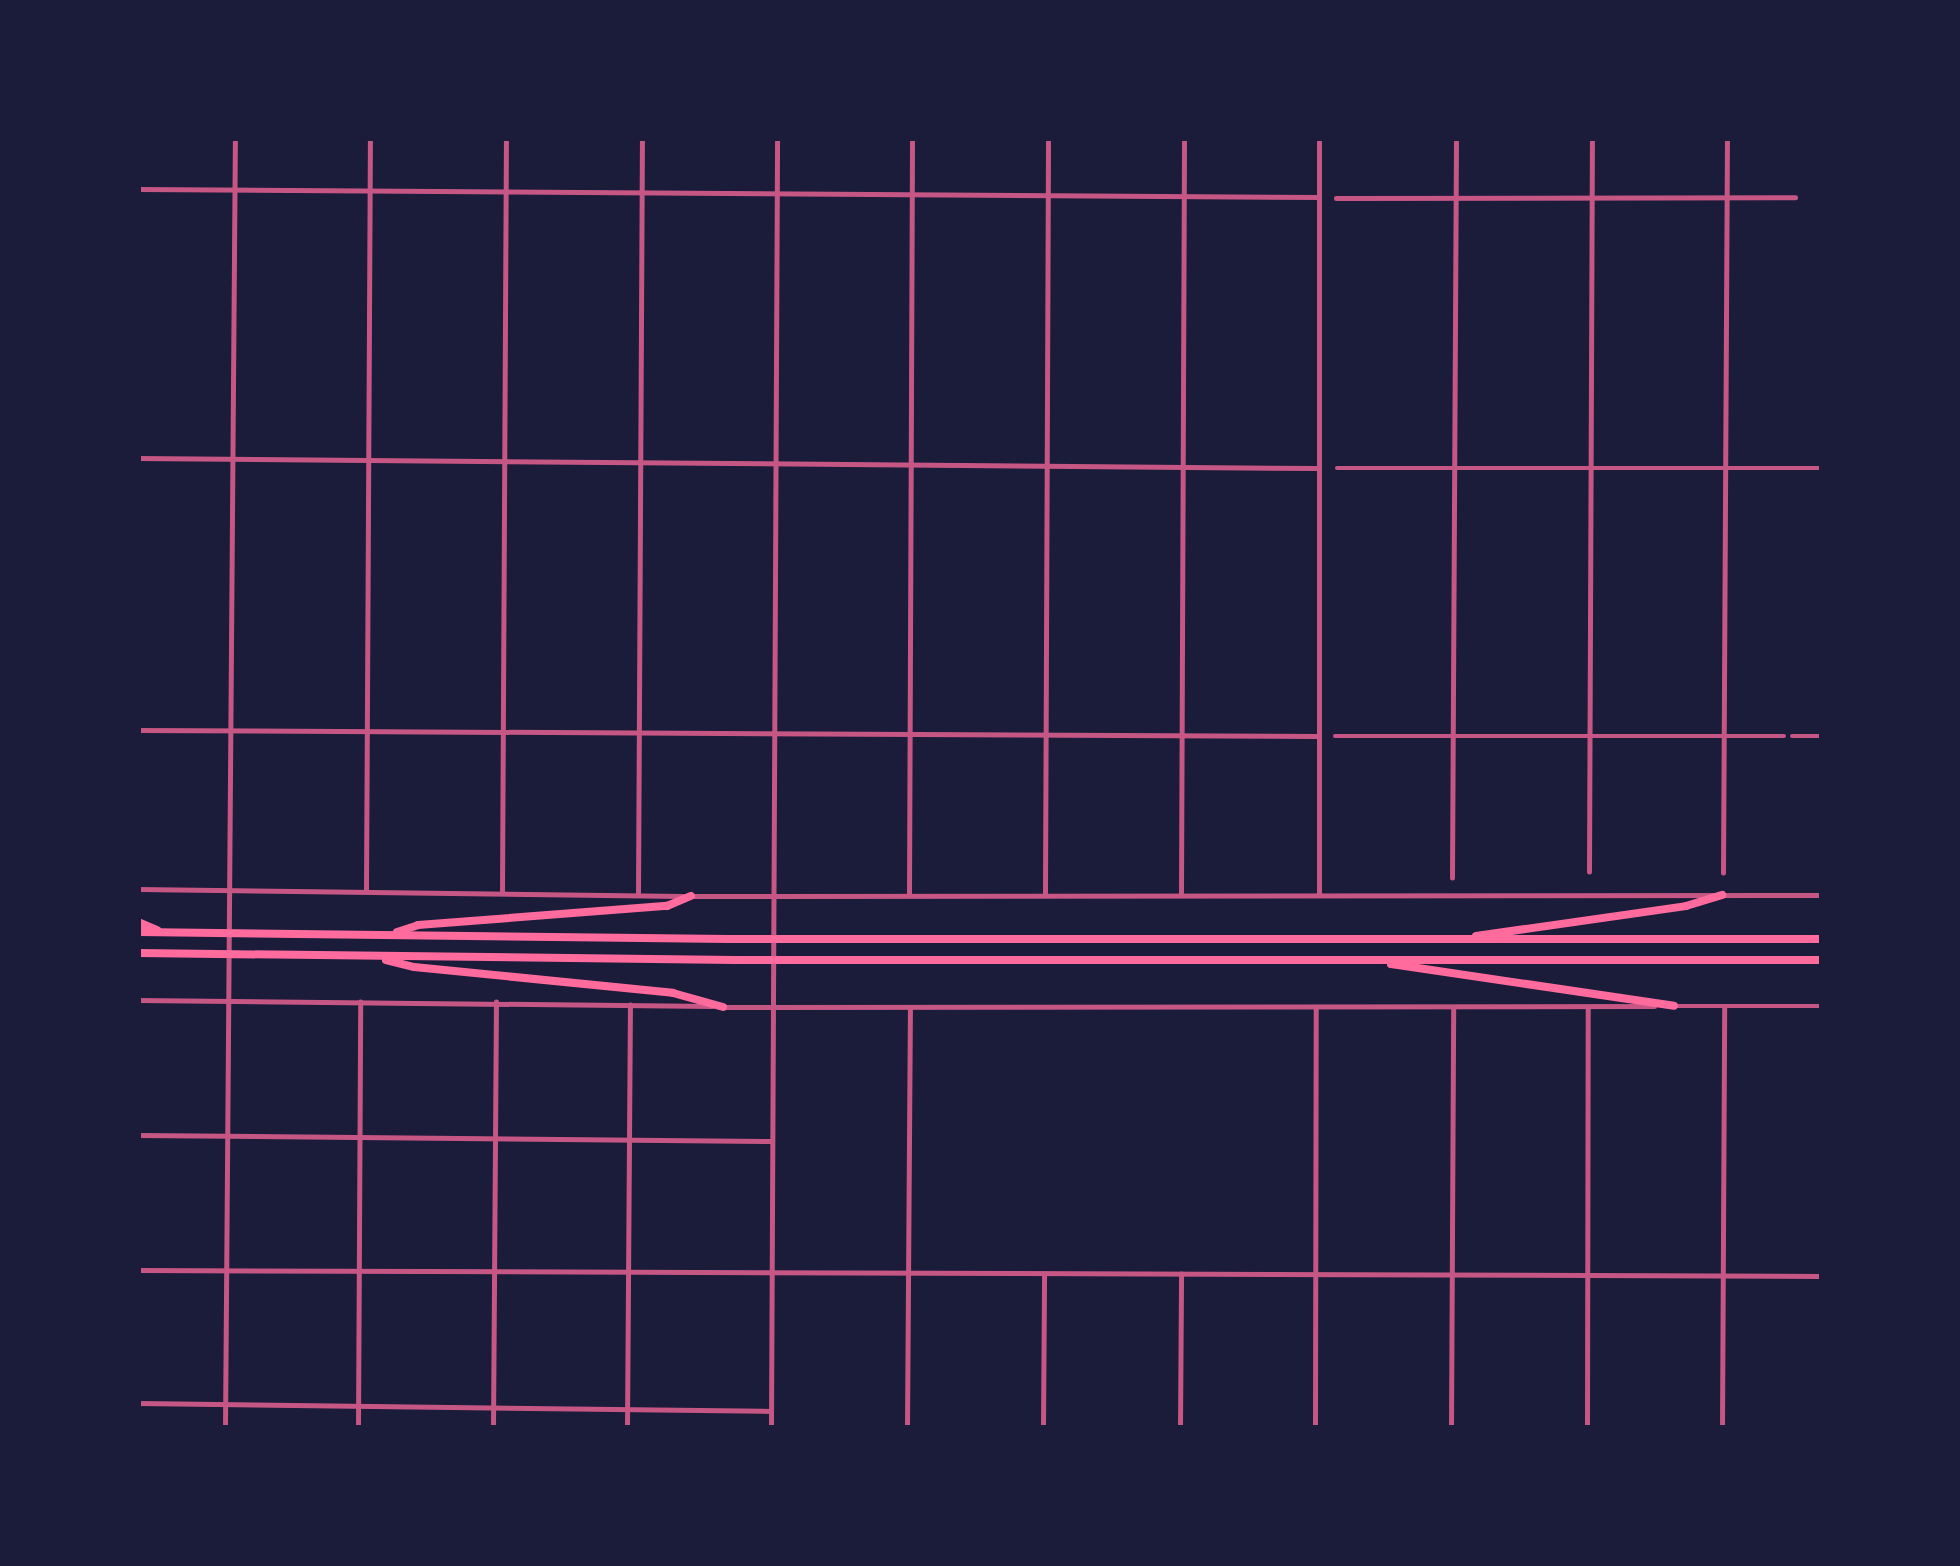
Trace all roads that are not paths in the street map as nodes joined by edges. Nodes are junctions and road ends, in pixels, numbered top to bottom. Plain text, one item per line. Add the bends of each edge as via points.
1 (235, 138) edge
2 (370, 138) edge
3 (506, 138) edge
4 (641, 138) edge
5 (776, 138) edge
6 (912, 138) edge
7 (1048, 138) edge
8 (1184, 138) edge
9 (1319, 138) edge
10 (1456, 138) edge
11 (1592, 138) edge
12 (1727, 138) edge
13 (138, 189) edge
14 (234, 190) junction
15 (370, 190) junction
16 (505, 191) junction
17 (641, 193) junction
18 (776, 194) junction
19 (911, 195) junction
20 (1048, 196) junction
21 (1184, 197) junction
22 (1319, 197) junction
23 (1456, 197) junction
24 (1592, 197) junction
25 (1727, 197) junction
26 (1795, 197) dead end
27 (1336, 198) dead end
28 (138, 458) edge
29 (233, 460) junction
30 (369, 461) junction
31 (505, 463) junction
32 (640, 464) junction
33 (775, 465) junction
34 (910, 467) junction
35 (1048, 467) junction
36 (1183, 467) junction
37 (1318, 468) junction
38 (1337, 468) dead end
39 (1455, 468) junction
40 (1590, 468) junction
41 (1726, 468) junction
42 (1822, 468) edge
43 (138, 730) edge
44 (232, 730) junction
45 (368, 731) junction
46 (502, 733) junction
47 (639, 734) junction
48 (773, 735) junction
49 (910, 735) junction
50 (1046, 735) junction
51 (1182, 735) junction
52 (1317, 736) junction
53 (1335, 736) dead end
54 (1454, 736) junction
55 (1590, 736) junction
56 (1724, 736) junction
57 (1784, 736) dead end
58 (1792, 736) dead end
59 (1822, 736) edge
60 (1588, 872) dead end
61 (1723, 873) dead end
62 (1452, 878) dead end
63 (138, 889) edge
64 (230, 890) junction
65 (366, 891) junction
66 (502, 893) junction
67 (908, 894) junction
68 (638, 895) junction
69 (1045, 895) junction
70 (1181, 895) junction
71 (1318, 895) junction
72 (1722, 895) junction
73 (1822, 895) edge
74 (691, 896) junction
75 (773, 896) junction
76 (138, 922) edge
77 (138, 932) edge
78 (164, 932) junction
79 (386, 935) junction
80 (1466, 939) junction
81 (1822, 939) edge
82 (138, 952) edge
83 (373, 956) junction
84 (1378, 960) junction
85 (1822, 960) edge
86 (138, 1000) edge
87 (230, 1001) junction
88 (360, 1001) junction
89 (496, 1002) junction
90 (630, 1005) junction
91 (723, 1006) junction
92 (1316, 1006) junction
93 (1453, 1006) junction
94 (1588, 1006) junction
95 (1674, 1006) junction
96 (1724, 1006) junction
97 (1822, 1006) edge
98 (910, 1007) junction
99 (773, 1008) junction
100 (138, 1135) edge
101 (228, 1136) junction
102 (360, 1137) junction
103 (495, 1138) junction
104 (629, 1140) junction
105 (772, 1142) junction
106 (138, 1270) edge
107 (226, 1270) junction
108 (359, 1270) junction
109 (494, 1271) junction
110 (628, 1272) junction
111 (772, 1272) junction
112 (908, 1273) junction
113 (1044, 1274) junction
114 (1181, 1274) junction
115 (1315, 1275) junction
116 (1451, 1276) junction
117 (1588, 1276) junction
118 (1822, 1276) edge
119 (1724, 1277) junction
120 (138, 1403) edge
121 (225, 1405) junction
122 (358, 1406) junction
123 (493, 1408) junction
124 (627, 1410) junction
125 (771, 1412) junction
126 (225, 1428) edge
127 (358, 1428) edge
128 (493, 1428) edge
129 (627, 1428) edge
130 (771, 1428) edge
131 (907, 1428) edge
132 (1043, 1428) edge
133 (1180, 1428) edge
134 (1315, 1428) edge
135 (1451, 1428) edge
136 (1587, 1428) edge
137 (1722, 1428) edge

1 - 14 street
2 - 15 street
3 - 16 street
4 - 17 street
5 - 18 street
6 - 19 street
7 - 20 street
8 - 21 street
9 - 22 street
10 - 23 street
11 - 24 street
12 - 25 street
13 - 14 street
14 - 15 street
14 - 29 street
15 - 16 street
15 - 30 street
16 - 17 street
16 - 31 street
17 - 18 street
17 - 32 street
18 - 19 street
18 - 33 street
19 - 20 street
19 - 34 street
20 - 21 street
20 - 35 street
21 - 22 street
21 - 36 street
22 - 37 street
23 - 24 street
23 - 27 street
23 - 39 street
24 - 25 street
24 - 40 street
25 - 26 street
25 - 41 street
28 - 29 street
29 - 30 street
29 - 44 street
30 - 31 street
30 - 45 street
31 - 32 street
31 - 46 street
32 - 33 street
32 - 47 street
33 - 34 street
33 - 48 street
34 - 35 street
34 - 49 street
35 - 36 street
35 - 50 street
36 - 37 street
36 - 51 street
37 - 52 street
38 - 39 street
39 - 40 street
39 - 54 street
40 - 41 street
40 - 55 street
41 - 42 street
41 - 56 street
43 - 44 street
44 - 45 street
44 - 64 street
45 - 46 street
45 - 65 street
46 - 47 street
46 - 66 street
47 - 48 street
47 - 68 street
48 - 49 street
48 - 75 street
49 - 50 street
49 - 67 street
50 - 51 street
50 - 69 street
51 - 52 street
51 - 70 street
52 - 71 street
53 - 54 street
54 - 55 street
54 - 62 street
55 - 56 street
55 - 60 street
56 - 57 street
56 - 61 street
58 - 59 street
63 - 64 street
64 - 65 street
64 - 87 street
65 - 66 street
66 - 68 street
67 - 69 street
67 - 75 street
68 - 74 street
69 - 70 street
70 - 71 street
71 - 72 street
72 - 73 street
72 - 80 highway
74 - 75 street
74 - 79 highway via 667,906 418,925
75 - 99 street
76 - 78 highway
77 - 78 highway
78 - 79 highway
79 - 80 highway
80 - 81 highway
82 - 83 highway
83 - 84 highway
83 - 91 highway
84 - 85 highway
84 - 95 highway
86 - 87 street
87 - 88 street
87 - 101 street
88 - 89 street
88 - 102 street
89 - 90 street
89 - 103 street
90 - 91 street
90 - 104 street
91 - 99 street
92 - 93 street
92 - 98 street
92 - 115 street
93 - 94 street
93 - 116 street
94 - 95 street
94 - 117 street
95 - 96 street
96 - 97 street
96 - 119 street
98 - 99 street
98 - 112 street
99 - 105 street
100 - 101 street
101 - 102 street
101 - 107 street
102 - 103 street
102 - 108 street
103 - 104 street
103 - 109 street
104 - 105 street
104 - 110 street
105 - 111 street
106 - 107 street
107 - 108 street
107 - 121 street
108 - 109 street
108 - 122 street
109 - 110 street
109 - 123 street
110 - 111 street
110 - 124 street
111 - 112 street
111 - 125 street
112 - 113 street
112 - 131 street
113 - 114 street
113 - 132 street
114 - 115 street
114 - 133 street
115 - 116 street
115 - 134 street
116 - 117 street
116 - 135 street
117 - 119 street
117 - 136 street
118 - 119 street
119 - 137 street
120 - 121 street
121 - 122 street
121 - 126 street
122 - 123 street
122 - 127 street
123 - 124 street
123 - 128 street
124 - 125 street
124 - 129 street
125 - 130 street

